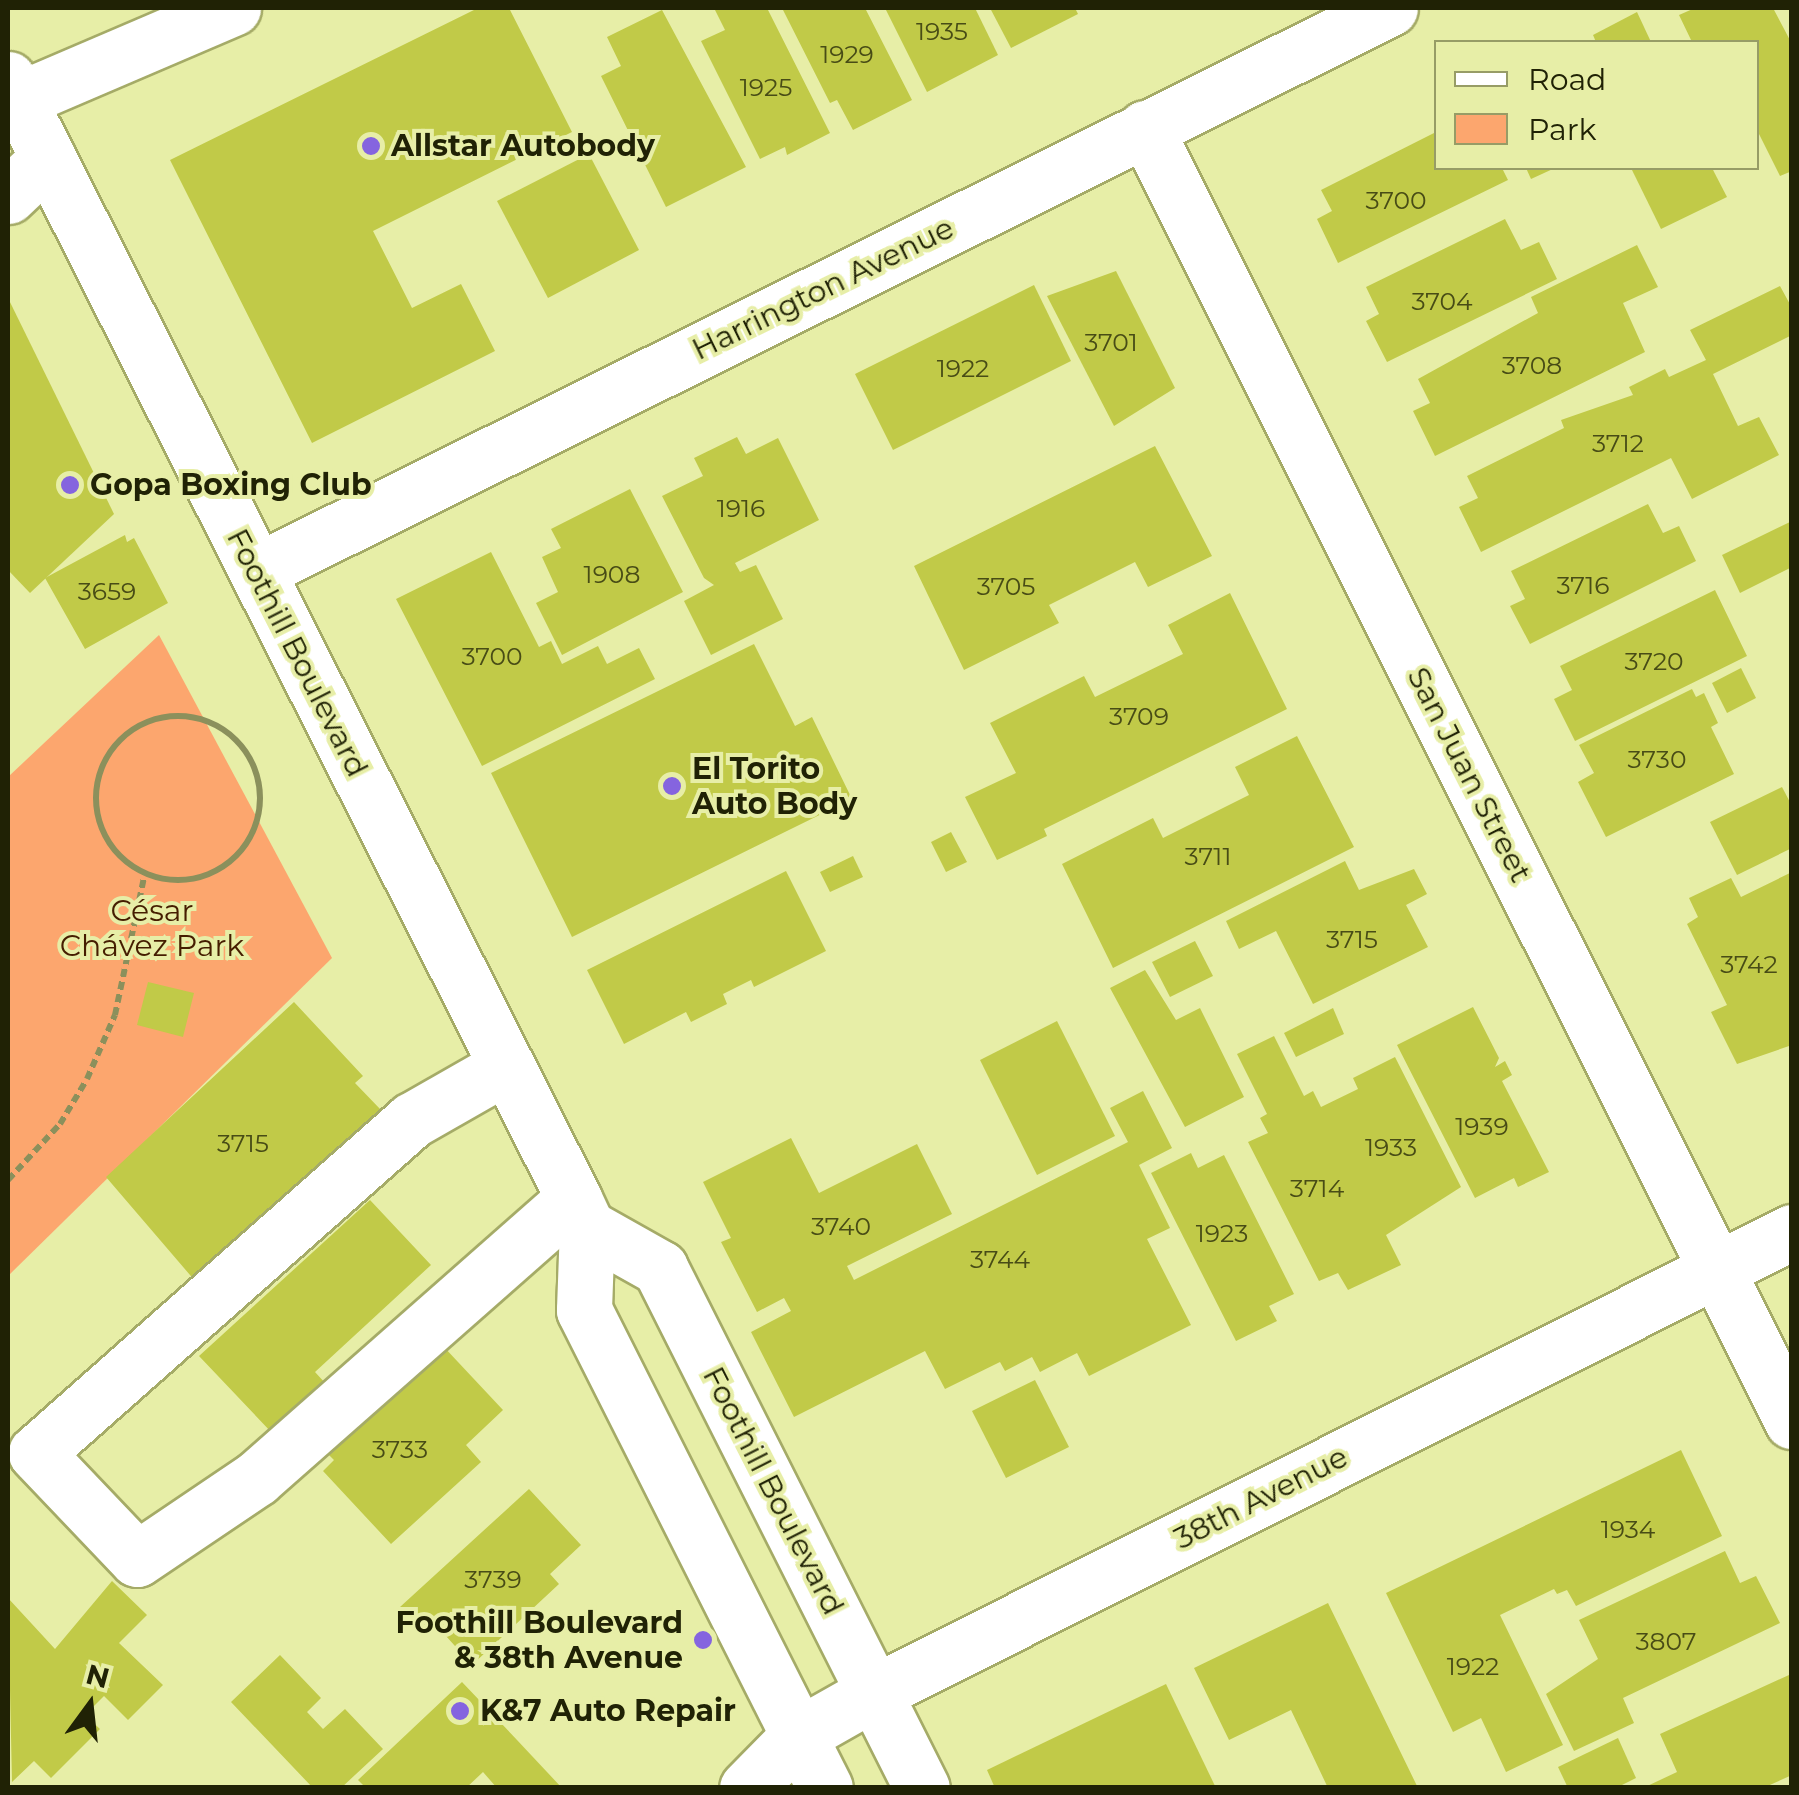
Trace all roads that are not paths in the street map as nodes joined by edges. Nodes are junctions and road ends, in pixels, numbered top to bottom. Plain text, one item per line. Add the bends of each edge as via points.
1 (233, 8) edge
2 (1390, 8) edge
3 (13, 90) edge
4 (1146, 128) junction
5 (48, 158) junction
6 (8, 196) edge
7 (257, 571) junction
8 (505, 1067) junction
9 (581, 1213) junction
10 (1792, 1232) edge
11 (1716, 1270) junction
12 (1792, 1421) edge
13 (875, 1692) junction
14 (799, 1735) junction
15 (748, 1788) edge
16 (825, 1788) edge
17 (922, 1788) edge

1 - 3 street
2 - 4 street, Harrington Avenue
3 - 5 street, Foothill Boulevard
4 - 7 street, Harrington Avenue
4 - 11 street, San Juan Street
5 - 6 street
5 - 7 street, Foothill Boulevard
7 - 8 street, Foothill Boulevard
8 - 9 street, Foothill Boulevard
8 - 9 street via 424,1113 36,1453 137,1558 257,1478 496,1268
9 - 13 street, Foothill Boulevard via 660,1268
9 - 14 street via 584,1310
10 - 11 street, 38th Avenue
11 - 12 street, San Juan Street
11 - 13 street, 38th Avenue
13 - 14 street, 38th Avenue
13 - 17 street, Foothill Boulevard
14 - 15 street, 38th Avenue
14 - 16 street

